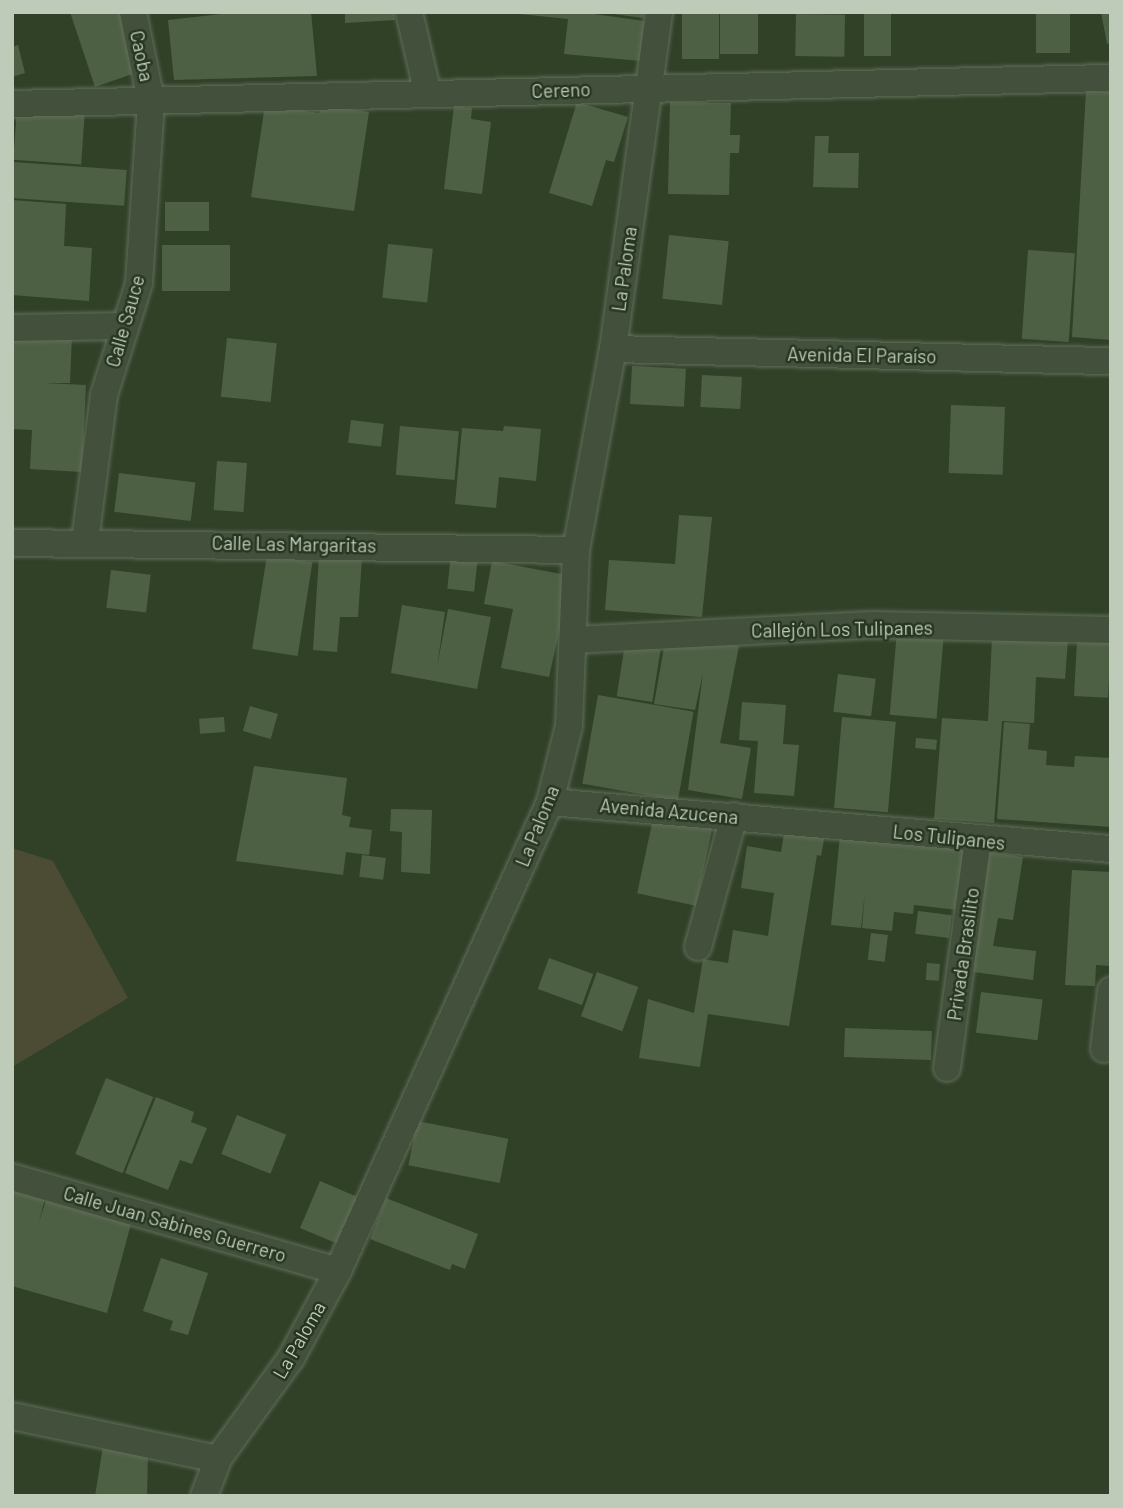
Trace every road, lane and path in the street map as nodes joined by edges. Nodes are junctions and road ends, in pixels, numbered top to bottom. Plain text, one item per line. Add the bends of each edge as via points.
1 (133, 12) edge
2 (409, 12) edge
3 (659, 12) edge
4 (1111, 78) edge
5 (650, 88) junction
6 (428, 94) junction
7 (151, 100) junction
8 (12, 104) edge
9 (122, 326) junction
10 (12, 328) edge
11 (613, 349) junction
12 (1111, 361) edge
13 (85, 541) junction
14 (12, 543) edge
15 (576, 550) junction
16 (1111, 629) edge
17 (573, 640) junction
18 (550, 802) junction
19 (734, 817) junction
20 (788, 821) joint
21 (978, 840) junction
22 (1111, 849) edge
23 (698, 947) dead end
24 (1111, 990) edge
25 (1104, 1049) dead end
26 (947, 1068) dead end
27 (12, 1177) edge
28 (338, 1271) junction
29 (12, 1416) edge
30 (218, 1459) junction
31 (204, 1496) edge

1 - 7 street, Caoba
2 - 6 street
3 - 5 street, La Paloma
4 - 5 street, Cereno
5 - 6 street, Cereno
5 - 11 street, La Paloma
6 - 7 street, Cereno
7 - 8 street, Cereno
7 - 9 street, Calle Sauce via 139,283
9 - 10 street
9 - 13 street, Calle Sauce via 104,396
11 - 12 street, Avenida El Paraíso
11 - 15 street, La Paloma
13 - 14 street, Calle Las Margaritas
13 - 15 street, Calle Las Margaritas
15 - 17 street, La Paloma
16 - 17 street, Callejón Los Tulipanes via 875,625
17 - 18 street, La Paloma via 569,726
18 - 19 street, Avenida Azucena
18 - 28 street, La Paloma
19 - 20 street, Avenida Azucena
19 - 23 street
20 - 21 street, Los Tulipanes
21 - 22 street, Los Tulipanes
21 - 26 street, Privada Brasilito
24 - 25 street
27 - 28 street, Calle Juan Sabines Guerrero
28 - 30 street, La Paloma via 291,1358
29 - 30 street
30 - 31 street, La Paloma

